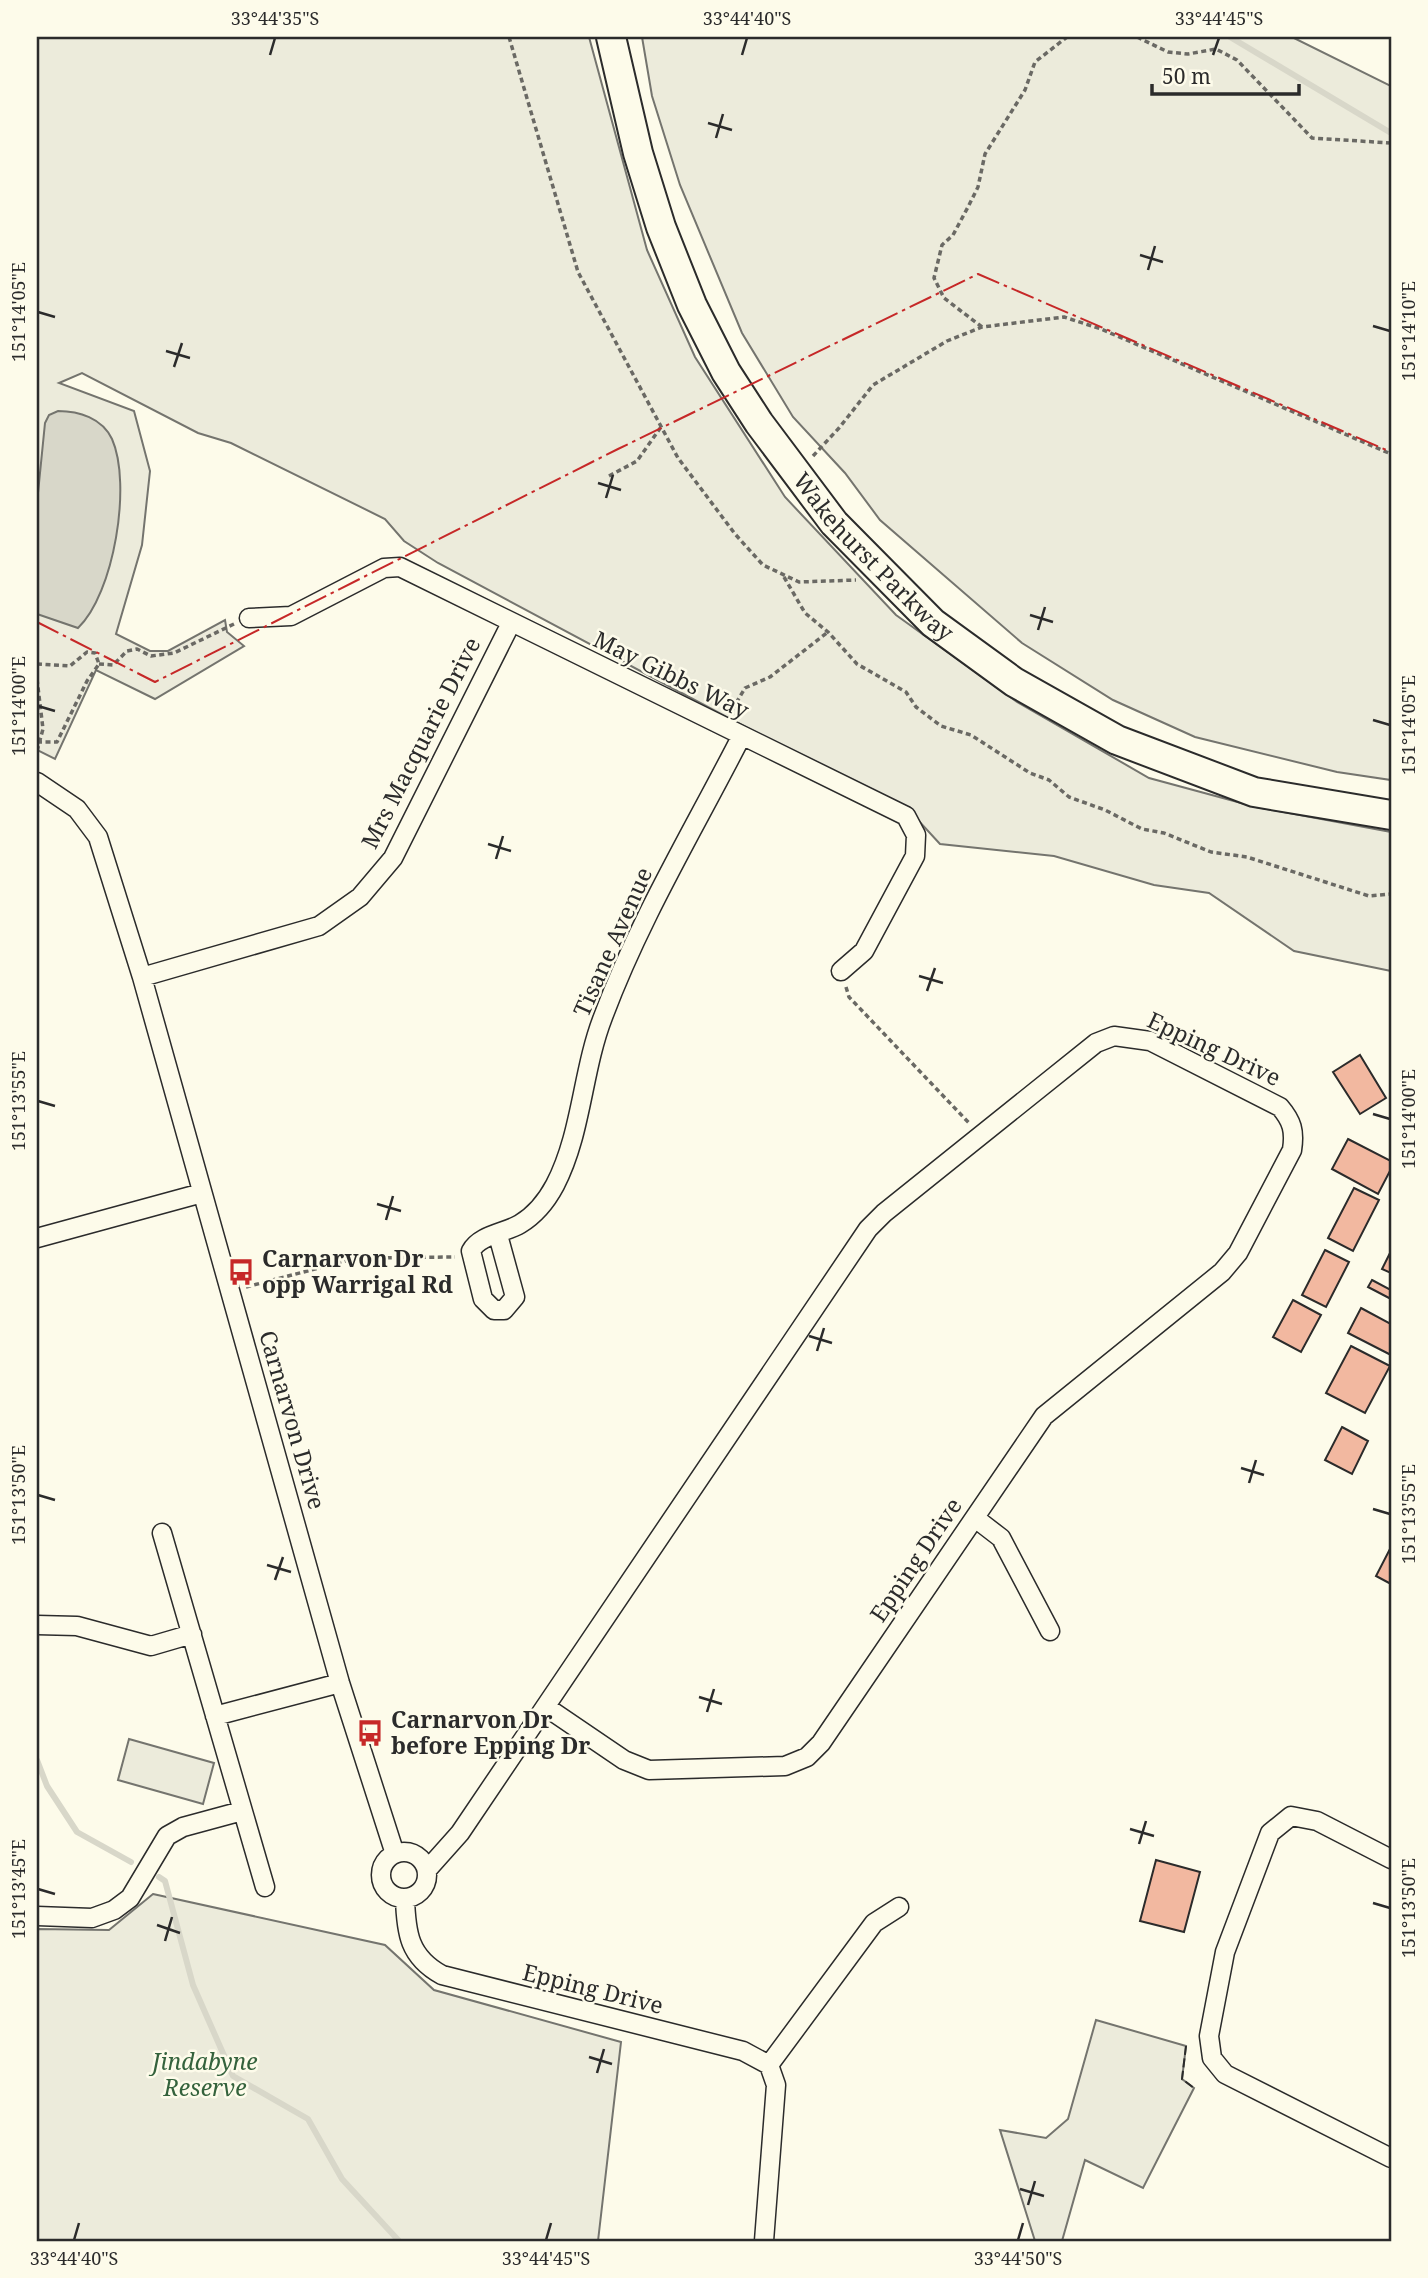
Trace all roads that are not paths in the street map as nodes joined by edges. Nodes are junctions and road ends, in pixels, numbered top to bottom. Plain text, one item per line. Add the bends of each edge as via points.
1 (611, 37) edge
2 (249, 618) road end
3 (511, 623) junction
4 (741, 737) junction
5 (37, 782) edge
6 (1391, 815) edge
7 (841, 971) road end
8 (142, 977) junction
9 (202, 1193) junction
10 (498, 1235) junction
11 (37, 1238) edge
12 (975, 1518) junction
13 (162, 1533) dead end
14 (37, 1625) edge
15 (1050, 1631) dead end
16 (192, 1634) junction
17 (340, 1684) junction
18 (546, 1707) junction
19 (215, 1716) junction
20 (242, 1811) junction
21 (395, 1854) junction
22 (1391, 1859) edge
23 (426, 1870) junction
24 (265, 1887) dead end
25 (405, 1898) junction
26 (899, 1907) dead end
27 (37, 1916) edge
28 (769, 2065) junction
29 (1391, 2158) edge
30 (764, 2241) edge

1 - 6 main road, Wakehurst Parkway via 661,227 692,305 726,372 834,523 933,623 1014,682 1117,740 1254,792
2 - 3 street, May Gibbs Way via 291,616 384,568 400,567
3 - 4 street, May Gibbs Way
3 - 8 street, Mrs Macquarie Drive via 393,858 360,897 319,926
4 - 7 street, May Gibbs Way via 906,816 916,835 915,856 864,951
4 - 10 street, Tisane Avenue via 633,946 602,1019 568,1156 555,1186 538,1210
5 - 8 street, Carnarvon Drive via 77,809 98,837
8 - 9 street, Carnarvon Drive
9 - 11 street
9 - 17 street, Carnarvon Drive
10 - 10 street, Tisane Avenue via 515,1288 511,1305 504,1310 489,1307 471,1259 474,1244
12 - 15 street via 1001,1538
12 - 18 street, Epping Drive via 807,1757 785,1766 649,1770 624,1760
12 - 18 street, Epping Drive via 1044,1416 1222,1272 1292,1150 1291,1120 1280,1107 1150,1041 1114,1036 1096,1043 980,1135 867,1229
13 - 16 street
14 - 16 street via 77,1626 151,1646
16 - 19 street
17 - 19 street
17 - 21 street, Carnarvon Drive
18 - 23 street, Epping Drive via 460,1833
19 - 20 street
20 - 24 street
20 - 27 street via 167,1836 130,1898 114,1910 92,1918
21 - 23 street via 415,1854
21 - 25 street via 384,1864 382,1879 390,1893
22 - 29 street via 1317,1821 1291,1816 1270,1833 1225,1952 1209,2036 1212,2058 1225,2074
23 - 25 street via 419,1892
25 - 28 street, Epping Drive via 412,1949 426,1966 442,1975 743,2051
26 - 28 street via 874,1923
28 - 30 street via 776,2085

